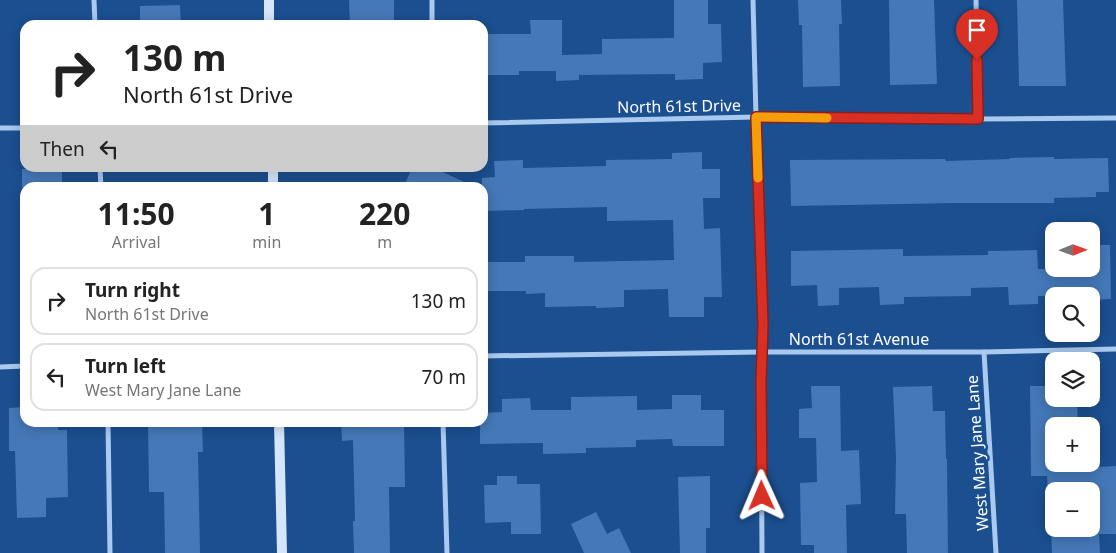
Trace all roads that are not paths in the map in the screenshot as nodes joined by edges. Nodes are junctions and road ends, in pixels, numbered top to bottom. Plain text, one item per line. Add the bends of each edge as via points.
1 (94, 0) edge
2 (269, 0) edge
3 (432, 0) edge
4 (753, 0) edge
5 (976, 0) edge
6 (95, 20) edge
7 (270, 20) edge
8 (432, 20) edge
9 (756, 117) junction
10 (1116, 118) edge
11 (978, 119) junction
12 (488, 123) edge
13 (0, 128) edge
14 (20, 128) edge
15 (1116, 349) edge
16 (762, 352) junction
17 (984, 352) junction
18 (488, 356) edge
19 (20, 366) edge
20 (0, 367) edge
21 (108, 427) edge
22 (279, 427) edge
23 (443, 427) edge
24 (110, 553) edge
25 (282, 553) edge
26 (447, 553) edge
27 (762, 553) edge
28 (996, 553) edge

1 - 6 street
2 - 7 main road
3 - 8 street
4 - 9 street
5 - 11 street
9 - 11 street, North 61st Drive
9 - 12 street, North 61st Drive
9 - 16 street
10 - 11 street, North 61st Drive
13 - 14 street
15 - 17 street, North 61st Avenue
16 - 17 street, North 61st Avenue
16 - 18 street, North 61st Avenue
16 - 27 street
17 - 28 street, West Mary Jane Lane
19 - 20 street
21 - 24 street
22 - 25 main road
23 - 26 street

